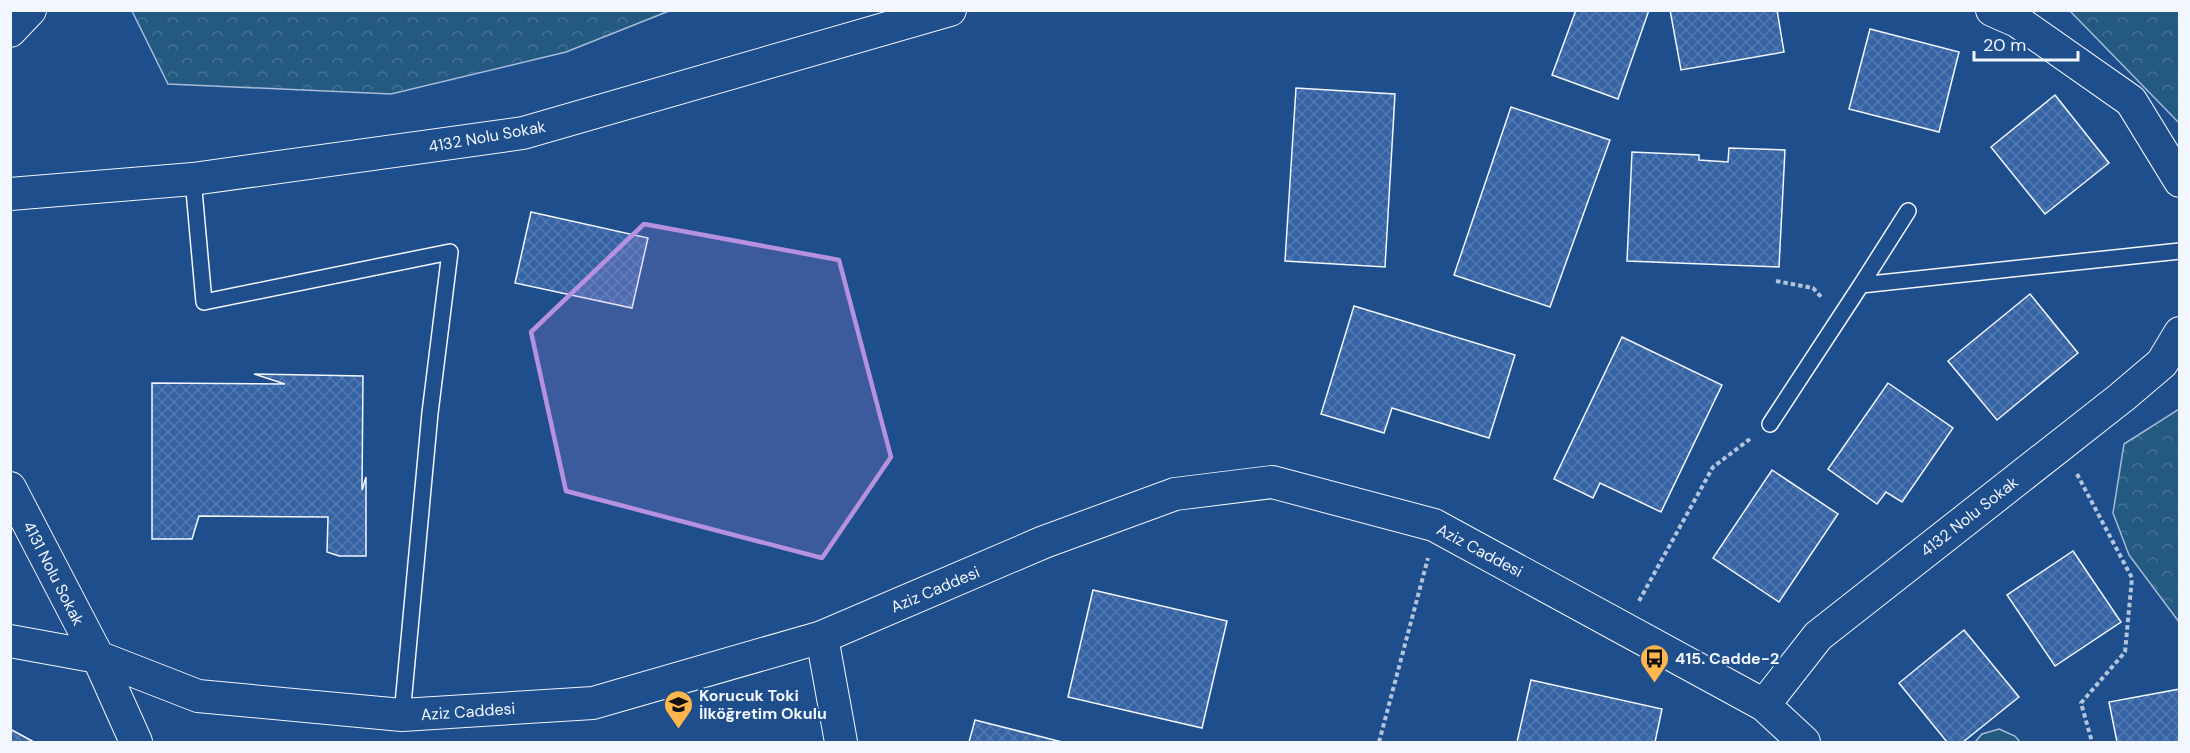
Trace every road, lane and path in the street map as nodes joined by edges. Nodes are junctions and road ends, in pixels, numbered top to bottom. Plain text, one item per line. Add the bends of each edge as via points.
1 (30, 10) edge
2 (950, 10) edge
3 (1992, 10) edge
4 (10, 31) edge
5 (193, 179) junction
6 (2180, 181) edge
7 (10, 194) edge
8 (1908, 211) dead end
9 (2180, 251) edge
10 (1776, 281) dead end
11 (1860, 285) junction
12 (1839, 318) junction
13 (2180, 333) edge
14 (1770, 424) joint
15 (2061, 444) junction
16 (10, 488) edge
17 (1428, 557) dead end
18 (1623, 628) junction
19 (822, 637) junction
20 (10, 641) edge
21 (98, 657) junction
22 (1764, 705) junction
23 (402, 715) junction
24 (136, 742) edge
25 (841, 742) edge
26 (1379, 742) edge
27 (1804, 742) edge
28 (2091, 742) edge

1 - 4 street
2 - 5 street, 4132 Nolu Sokak via 523,133
3 - 6 street via 2017,21 2131,101
5 - 7 street, 4132 Nolu Sokak
5 - 23 lane via 204,302 450,252 430,413
8 - 11 lane
9 - 11 lane
10 - 12 path via 1813,288
11 - 12 lane
12 - 14 lane
13 - 15 street, 4132 Nolu Sokak via 2162,363
14 - 18 path via 1713,467
15 - 22 street, 4132 Nolu Sokak via 1818,636
15 - 28 path via 2132,578 2126,652 2081,703
16 - 21 street, 4131 Nolu Sokak
17 - 26 path
18 - 19 street, Aziz Caddesi via 1434,525 1272,483 1175,495 1044,542
18 - 22 street, Aziz Caddesi
19 - 23 street, Aziz Caddesi via 593,703
19 - 25 street
20 - 21 street, Aziz Caddesi
21 - 23 street, Aziz Caddesi via 198,696
21 - 24 street, 4131 Nolu Sokak
22 - 27 street, Aziz Caddesi

